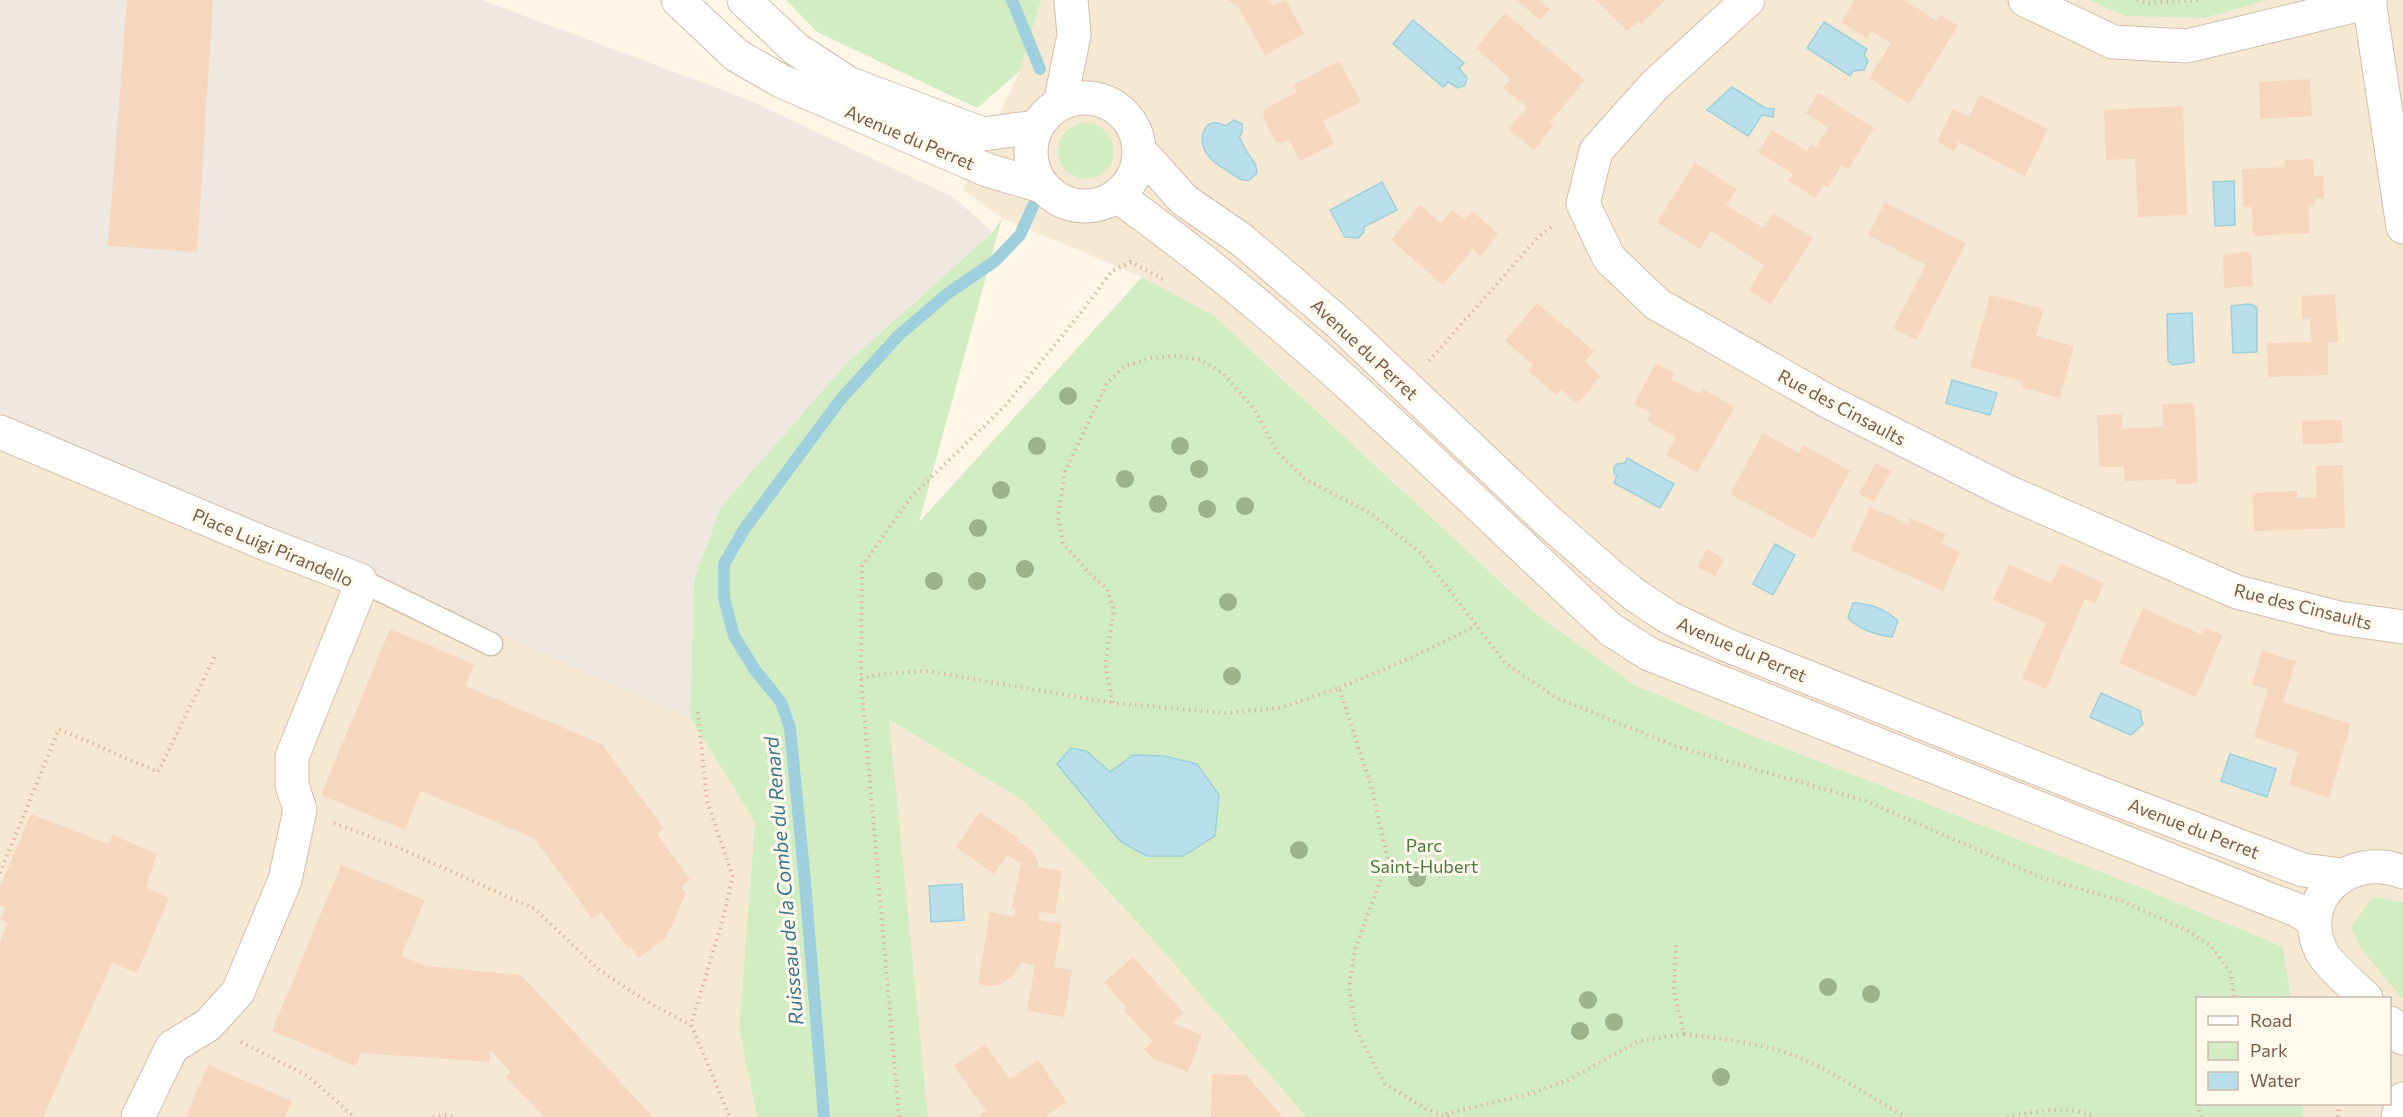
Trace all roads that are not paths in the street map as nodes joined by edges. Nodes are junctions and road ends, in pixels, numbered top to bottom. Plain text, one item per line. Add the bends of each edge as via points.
1 (678, 0) edge
2 (744, 0) edge
3 (1071, 0) edge
4 (1748, 0) edge
5 (2025, 0) edge
6 (2369, 1) edge
7 (1074, 35) junction
8 (796, 49) junction
9 (781, 81) junction
10 (1107, 103) junction
11 (1060, 104) junction
12 (1037, 127) junction
13 (1140, 151) junction
14 (1041, 186) junction
15 (1117, 196) junction
16 (2403, 227) edge
17 (0, 432) edge
18 (360, 580) junction
19 (2403, 627) edge
20 (491, 644) dead end
21 (2403, 872) edge
22 (2342, 875) junction
23 (2314, 921) junction
24 (2364, 997) edge
25 (2391, 1024) edge
26 (2403, 1038) edge
27 (2403, 1099) edge
28 (138, 1117) edge
29 (2398, 1117) edge

1 - 9 street, Avenue du Perret via 736,55
2 - 8 street, Avenue du Perret
3 - 7 street
4 - 19 street, Rue des Cinsaults via 1654,86 1596,151 1583,204 1609,258 1658,304 1827,401 2006,491 2237,592 2339,618
5 - 6 street via 2113,42 2187,46
6 - 16 street
7 - 10 street
7 - 11 street
8 - 9 street
8 - 12 street, Avenue du Perret via 848,83 983,134
9 - 14 street, Avenue du Perret via 987,170
10 - 11 street via 1081,98
10 - 13 street via 1128,119 1137,134
11 - 12 street
12 - 14 street via 1031,145
13 - 15 street via 1137,169
13 - 22 street, Avenue du Perret via 1184,201 1260,255 1339,323 1548,521 1635,595 1668,617 1724,644 2097,792 2303,870
14 - 15 street via 1067,203 1084,206 1102,204
15 - 23 street, Avenue du Perret via 1309,346 1603,622 1649,654 2297,910
17 - 18 street, Place Luigi Pirandello
18 - 20 lane
18 - 28 street, Place Luigi Pirandello via 292,757 292,785 300,810 285,880 238,992 208,1025 172,1047
21 - 22 street via 2372,865
22 - 23 street via 2325,893
23 - 24 street via 2322,952
25 - 26 street
27 - 29 street

